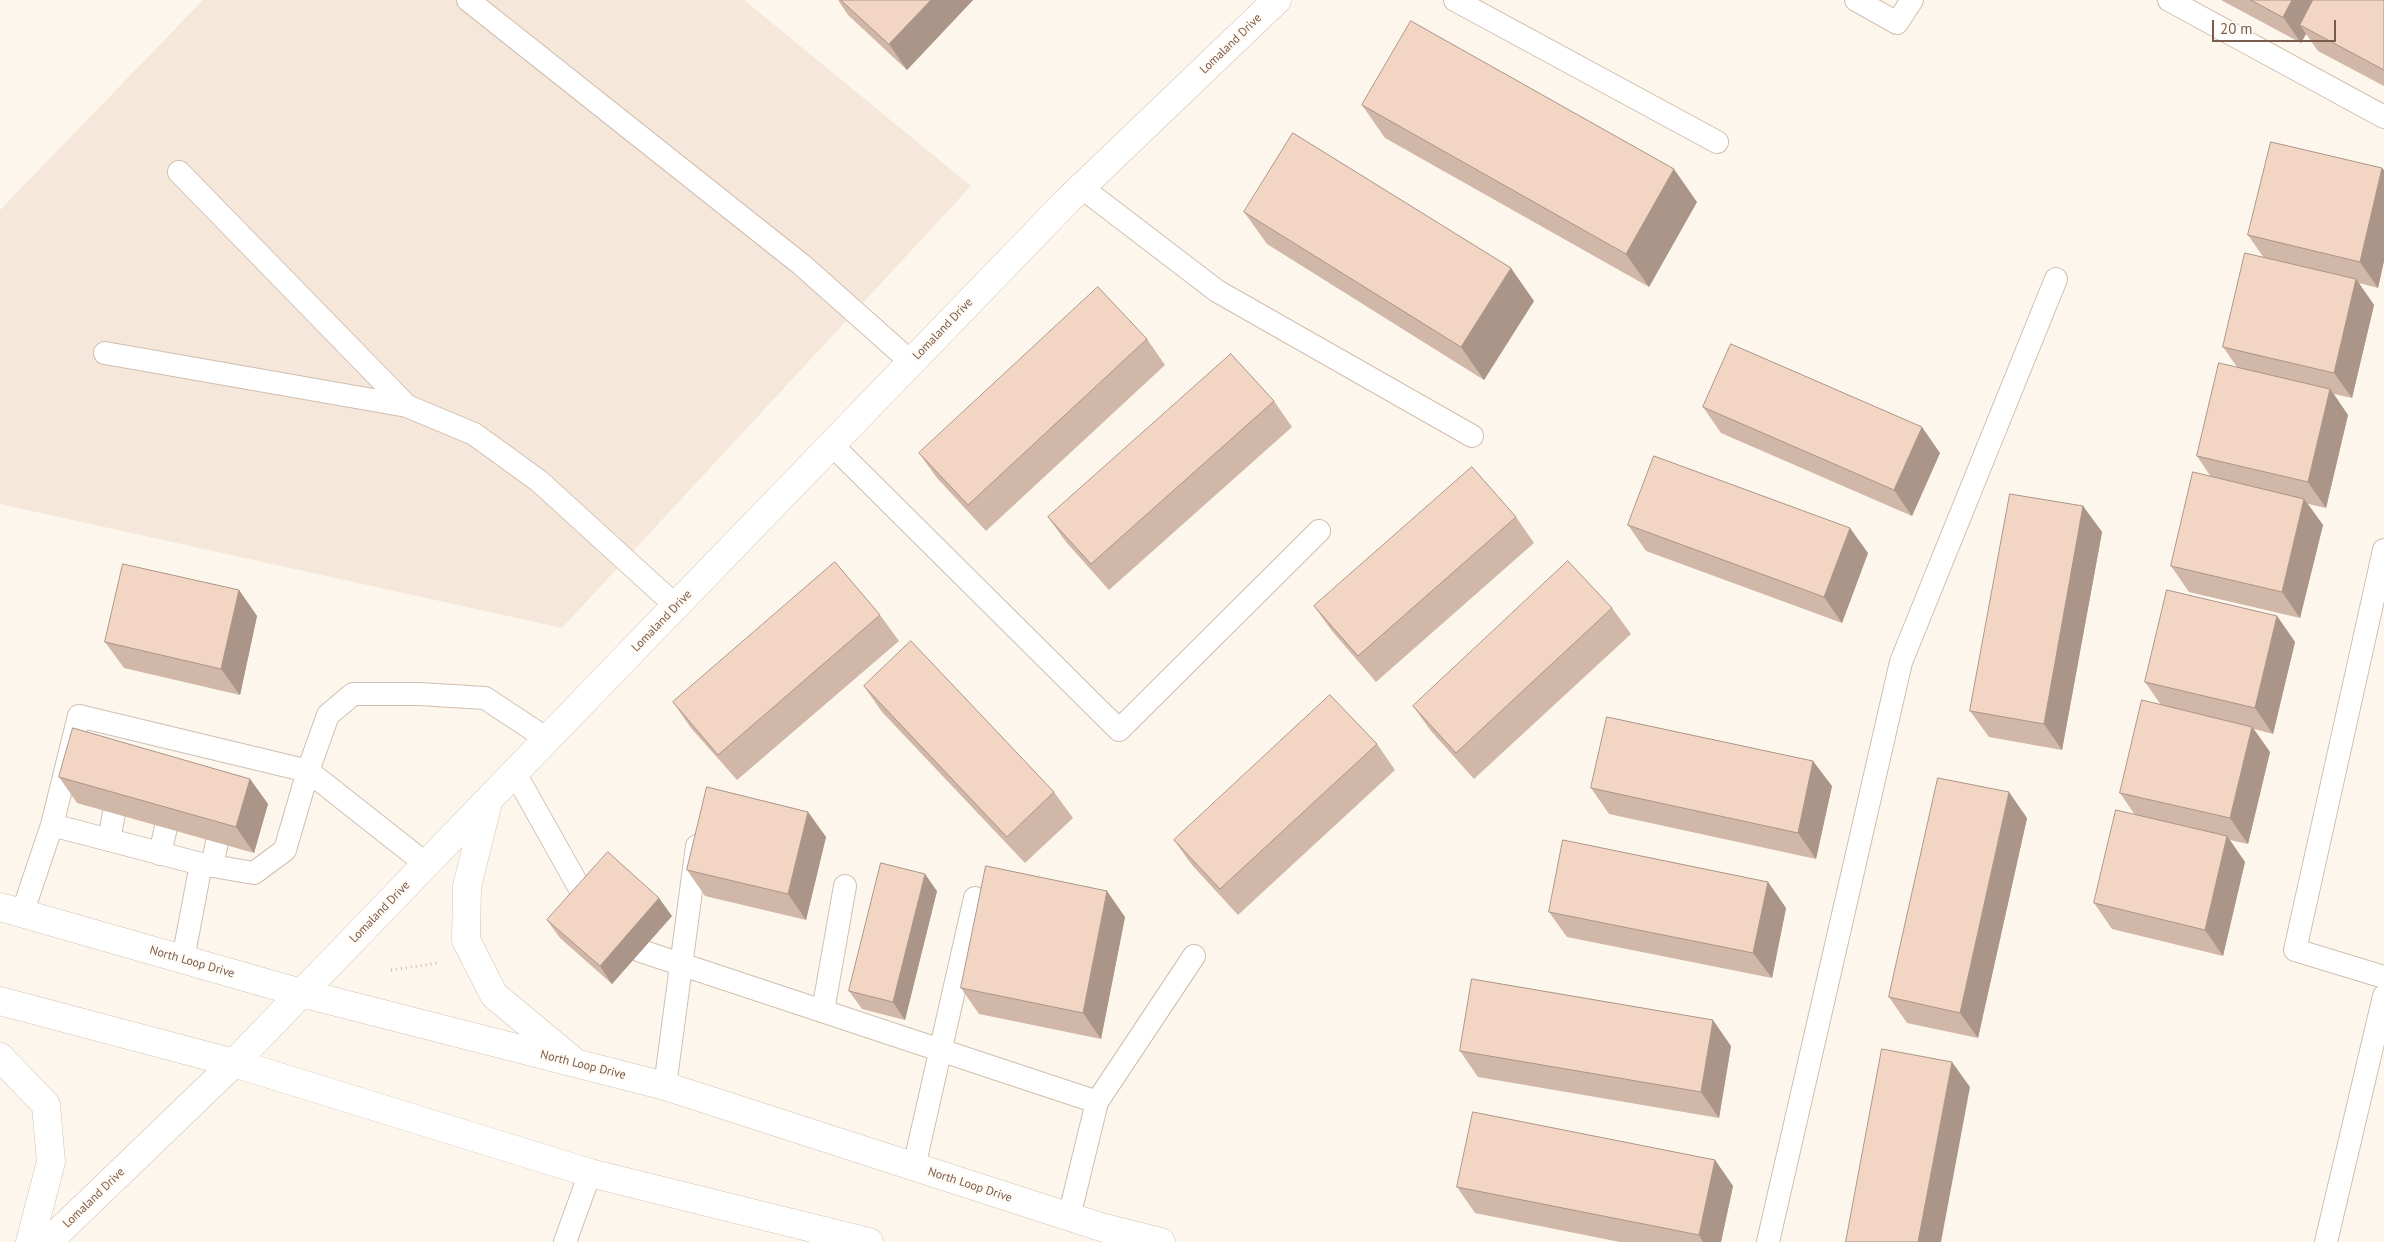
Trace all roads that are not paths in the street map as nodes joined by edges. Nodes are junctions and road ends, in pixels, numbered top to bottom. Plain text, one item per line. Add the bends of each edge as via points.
1 (468, 0) edge
2 (1277, 0) edge
3 (1455, 0) edge
4 (1856, 0) edge
5 (1912, 0) edge
6 (2169, 0) edge
7 (2384, 117) edge
8 (1717, 142) dead end
9 (179, 172) dead end
10 (1081, 187) junction
11 (2056, 279) dead end
12 (105, 353) dead end
13 (911, 362) junction
14 (407, 406) junction
15 (1472, 436) dead end
16 (832, 445) junction
17 (1319, 531) dead end
18 (2384, 550) edge
19 (676, 606) junction
20 (547, 739) junction
21 (242, 754) junction
22 (308, 771) junction
23 (515, 773) junction
24 (235, 778) edge
25 (488, 800) junction
26 (114, 813) edge
27 (52, 825) junction
28 (166, 827) edge
29 (699, 830) edge
30 (109, 840) junction
31 (217, 842) edge
32 (160, 854) junction
33 (426, 864) junction
34 (206, 865) junction
35 (845, 886) dead end
36 (975, 898) dead end
37 (589, 905) edge
38 (11, 910) edge
39 (641, 950) dead end
40 (1194, 956) dead end
41 (183, 959) junction
42 (681, 965) junction
43 (2384, 977) edge
44 (301, 993) junction
45 (2384, 996) edge
46 (0, 1001) edge
47 (823, 1011) junction
48 (941, 1050) junction
49 (0, 1057) edge
50 (234, 1063) junction
51 (576, 1063) junction
52 (665, 1086) junction
53 (1097, 1102) junction
54 (914, 1166) junction
55 (590, 1173) junction
56 (1068, 1216) junction
57 (832, 1238) edge
58 (30, 1242) edge
59 (48, 1242) edge
60 (565, 1242) edge
61 (870, 1242) edge
62 (1161, 1242) edge
63 (1768, 1242) edge
64 (2326, 1242) edge

1 - 13 lane via 802,265
2 - 10 main road, Lomaland Drive
3 - 8 lane
4 - 5 lane via 1897,24
6 - 7 lane
9 - 14 lane
10 - 13 main road, Lomaland Drive
10 - 15 lane via 1217,291
11 - 63 lane via 1901,662
12 - 14 lane
13 - 16 main road, Lomaland Drive
14 - 19 lane via 474,434 539,481
16 - 17 lane via 1120,730
16 - 19 main road, Lomaland Drive
18 - 43 lane via 2295,950
19 - 20 main road, Lomaland Drive
20 - 22 lane via 485,698 353,694 328,715
20 - 23 main road, Lomaland Drive
21 - 22 lane
21 - 24 lane
21 - 27 lane via 187,750 130,737 79,716
22 - 33 lane
22 - 34 lane via 285,850 254,873
23 - 25 main road, Lomaland Drive
23 - 37 lane
25 - 33 main road, Lomaland Drive
25 - 51 main road via 468,886 466,940 494,995
26 - 30 lane
27 - 30 lane
27 - 38 lane
28 - 32 lane
29 - 42 lane
30 - 32 lane
31 - 34 lane
32 - 34 lane
33 - 44 main road, Lomaland Drive
34 - 41 lane
35 - 47 lane
36 - 48 lane
38 - 41 main road, North Loop Drive
39 - 42 lane
40 - 53 lane
41 - 44 main road, North Loop Drive
42 - 47 lane
42 - 52 lane
44 - 50 main road, Lomaland Drive
44 - 51 main road, North Loop Drive
45 - 64 lane
46 - 50 main road
47 - 48 lane
48 - 53 lane
48 - 54 lane
49 - 58 main road via 46,1105 51,1162
50 - 55 main road
50 - 59 main road, Lomaland Drive
51 - 52 main road, North Loop Drive
52 - 54 main road, North Loop Drive
53 - 56 lane
54 - 56 main road, North Loop Drive
55 - 57 main road
55 - 60 lane
56 - 62 main road, North Loop Drive
57 - 61 main road

